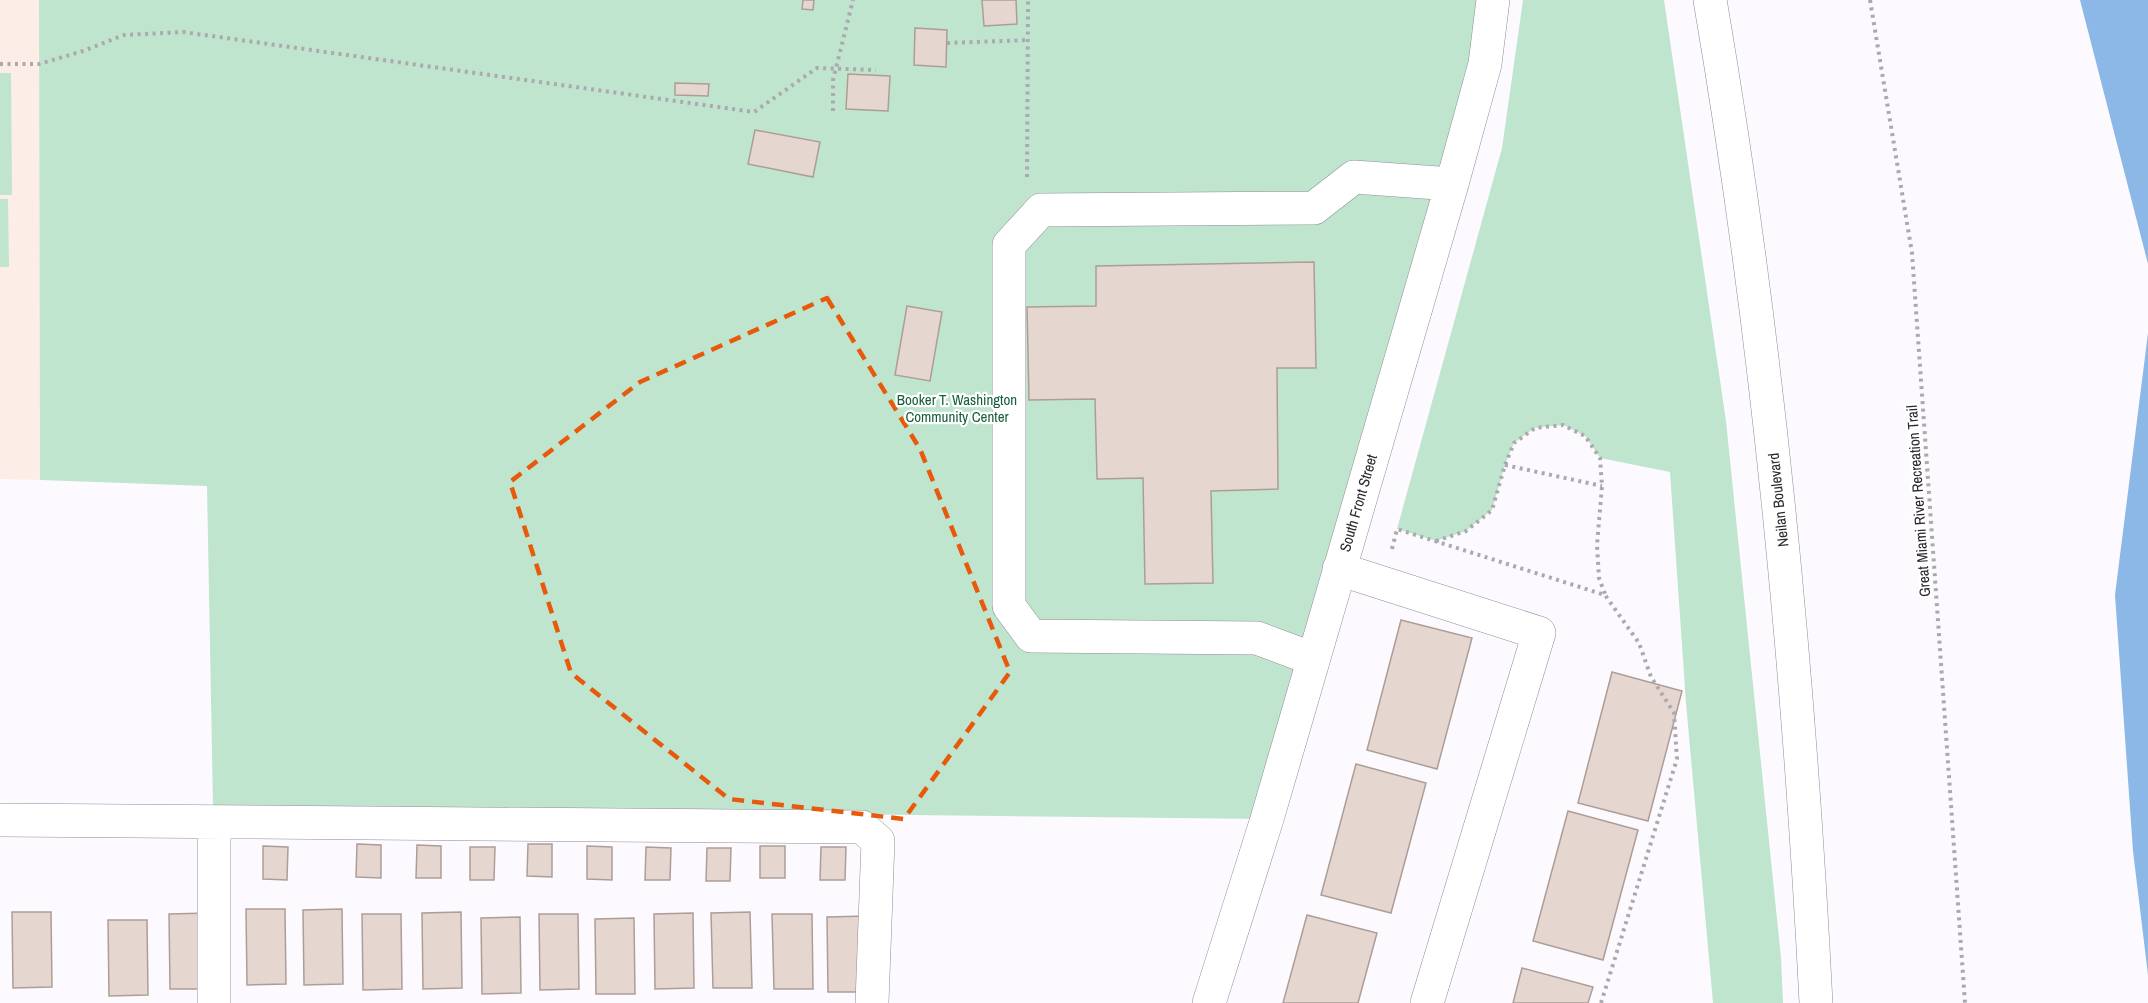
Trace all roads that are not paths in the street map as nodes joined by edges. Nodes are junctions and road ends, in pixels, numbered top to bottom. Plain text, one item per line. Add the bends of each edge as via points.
1 (1492, 0) edge
2 (1710, 0) edge
3 (1452, 183) junction
4 (1339, 569) junction
5 (1312, 659) junction
6 (0, 820) edge
7 (214, 823) junction
8 (214, 1003) edge
9 (872, 1003) edge
10 (1209, 1003) edge
11 (1427, 1003) edge
12 (1816, 1003) edge

1 - 3 street, South Front Street via 1485,64
2 - 12 street, Neilan Boulevard via 1755,295 1779,509 1798,700
3 - 4 street, South Front Street
3 - 5 street via 1354,177 1314,208 1041,210 1009,245 1009,606 1031,636 1257,638
4 - 5 street, South Front Street
4 - 11 street via 1539,633
5 - 10 street, South Front Street
6 - 7 street
7 - 8 street
7 - 9 street via 862,827 878,841

